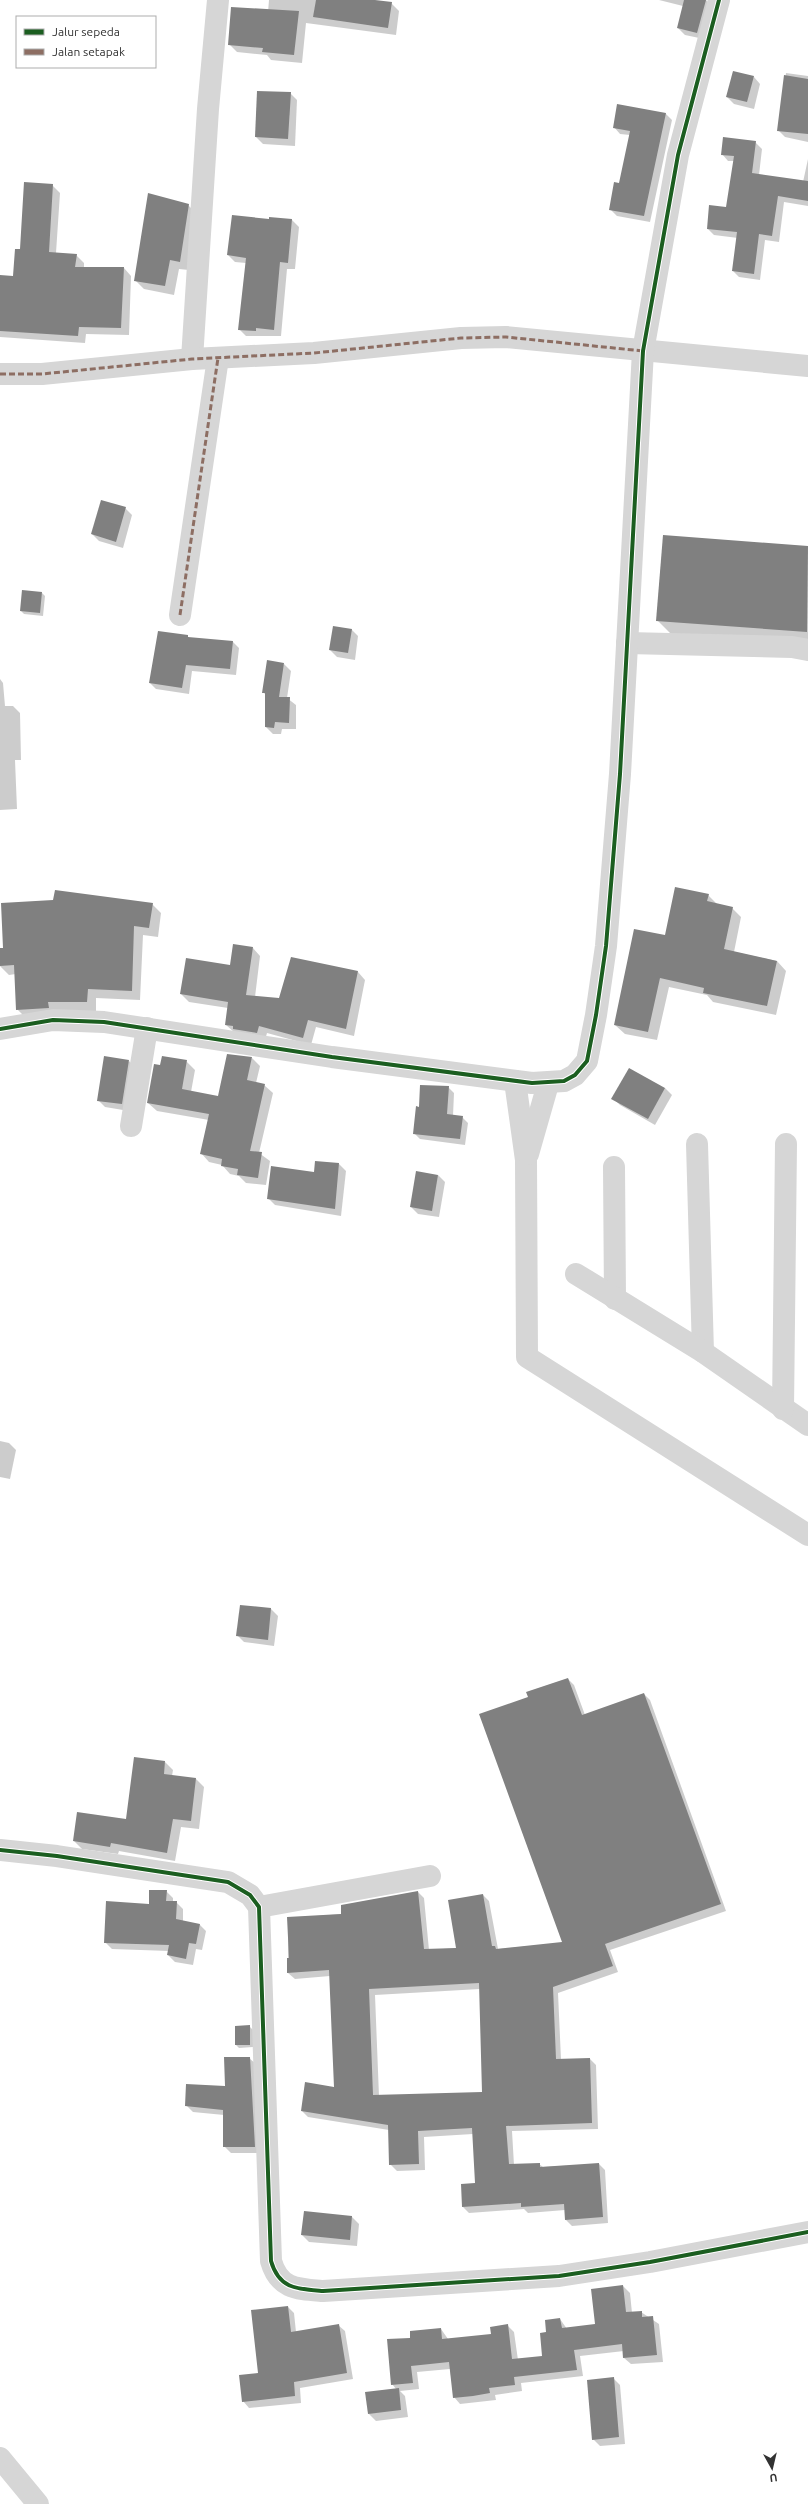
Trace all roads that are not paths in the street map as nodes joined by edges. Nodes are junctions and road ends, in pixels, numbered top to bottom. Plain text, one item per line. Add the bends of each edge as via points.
1 (218, 0) edge
2 (719, 0) edge
3 (643, 351) junction
4 (218, 358) junction
5 (192, 359) junction
6 (808, 366) edge
7 (0, 374) edge
8 (180, 615) dead end
9 (627, 643) junction
10 (808, 650) edge
11 (147, 1028) junction
12 (0, 1029) edge
13 (515, 1081) junction
14 (548, 1084) junction
15 (131, 1126) dead end
16 (697, 1144) dead end
17 (786, 1144) dead end
18 (526, 1160) junction
19 (614, 1167) dead end
20 (576, 1274) dead end
21 (615, 1299) junction
22 (703, 1352) junction
23 (783, 1409) junction
24 (808, 1425) edge
25 (808, 1535) edge
26 (0, 1850) edge
27 (430, 1876) dead end
28 (259, 1907) junction
29 (808, 2232) edge
30 (0, 2458) edge
31 (38, 2504) edge

1 - 5 street via 208,109
2 - 3 street via 678,155
3 - 4 street via 506,337 461,338 314,353
3 - 6 street
3 - 9 street
4 - 5 street
4 - 8 street
5 - 7 street via 42,374
9 - 10 street via 792,647
9 - 14 street via 613,862 606,946 596,1016 587,1061 575,1075 564,1082
11 - 12 street via 104,1022 53,1020
11 - 13 street
11 - 15 street
13 - 14 street
13 - 18 street
14 - 18 street
16 - 22 street
17 - 23 street
18 - 25 street via 527,1357
19 - 21 street
20 - 21 street
21 - 22 street
22 - 23 street
23 - 24 street
26 - 28 street via 228,1882 250,1895
27 - 28 street
28 - 29 street via 271,2261 275,2275 288,2286 323,2291 559,2276 650,2262
30 - 31 street

